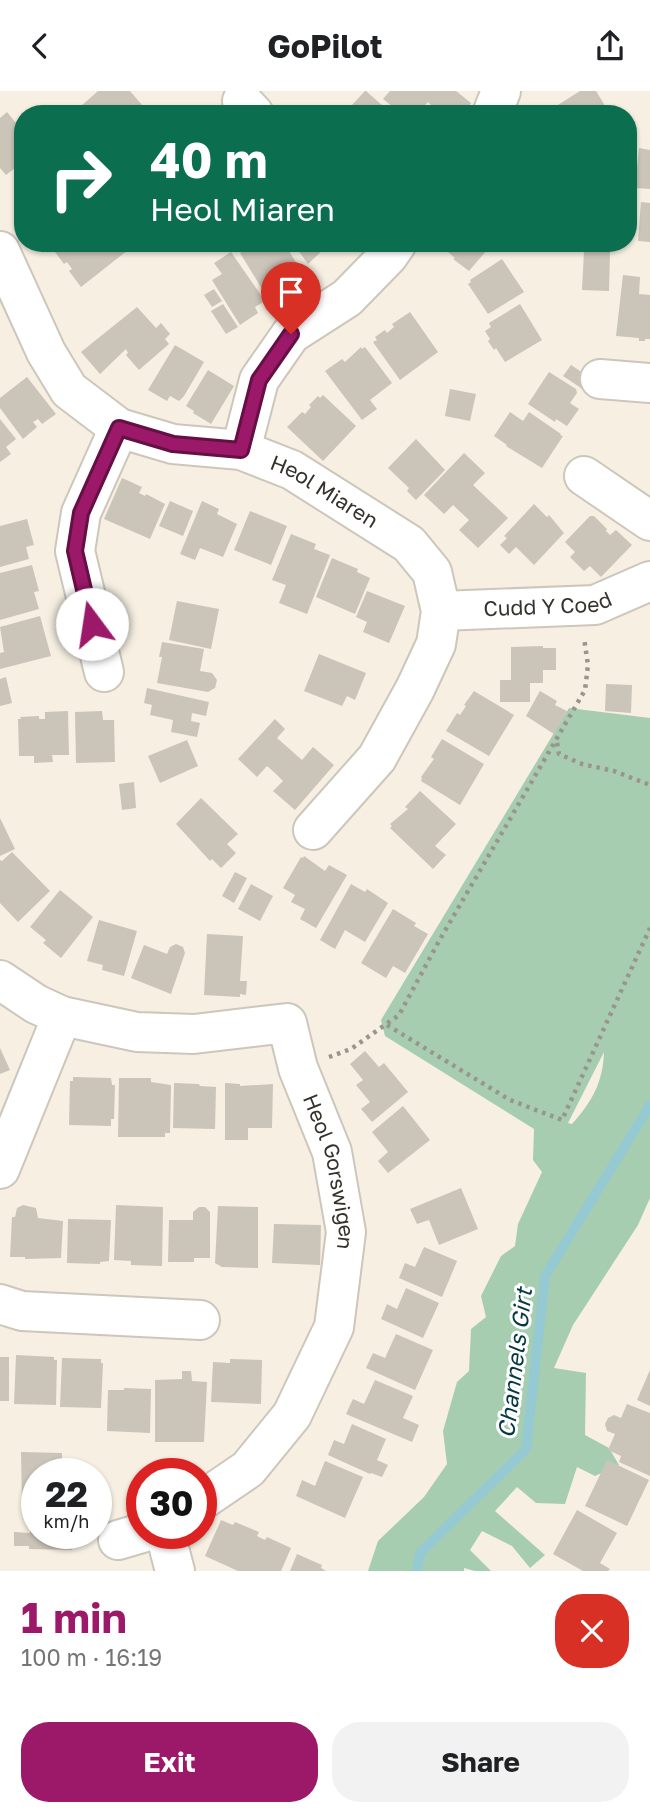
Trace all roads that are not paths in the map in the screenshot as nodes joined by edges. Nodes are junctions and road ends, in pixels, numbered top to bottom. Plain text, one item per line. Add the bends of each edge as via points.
1 (0, 251) edge
2 (384, 252) edge
3 (7, 290) edge
4 (600, 379) dead end
5 (650, 383) edge
6 (119, 428) junction
7 (241, 450) junction
8 (584, 476) dead end
9 (650, 521) edge
10 (650, 581) edge
11 (441, 611) junction
12 (104, 672) dead end
13 (313, 829) dead end
14 (0, 980) edge
15 (62, 1017) junction
16 (0, 1169) edge
17 (0, 1304) edge
18 (200, 1320) dead end
19 (217, 1490) edge
20 (170, 1549) edge
21 (176, 1571) edge

1 - 3 street, Heol Miaren
2 - 7 street via 347,298 291,334 259,380
3 - 6 street, Heol Miaren via 69,390
4 - 5 street
6 - 7 street, Heol Miaren via 173,444
6 - 12 street via 81,513 75,551
7 - 11 street, Heol Miaren via 292,470 409,544 432,572
8 - 9 street
10 - 11 street, Cudd Y Coed via 595,605
11 - 13 street, Heol Miaren via 436,644 377,758
14 - 15 street
15 - 16 street
15 - 19 street, Heol Gorswigen via 136,1032 194,1034 287,1023 298,1068 332,1152 346,1232 334,1327 292,1415 248,1469
17 - 18 street via 22,1311
20 - 21 street

